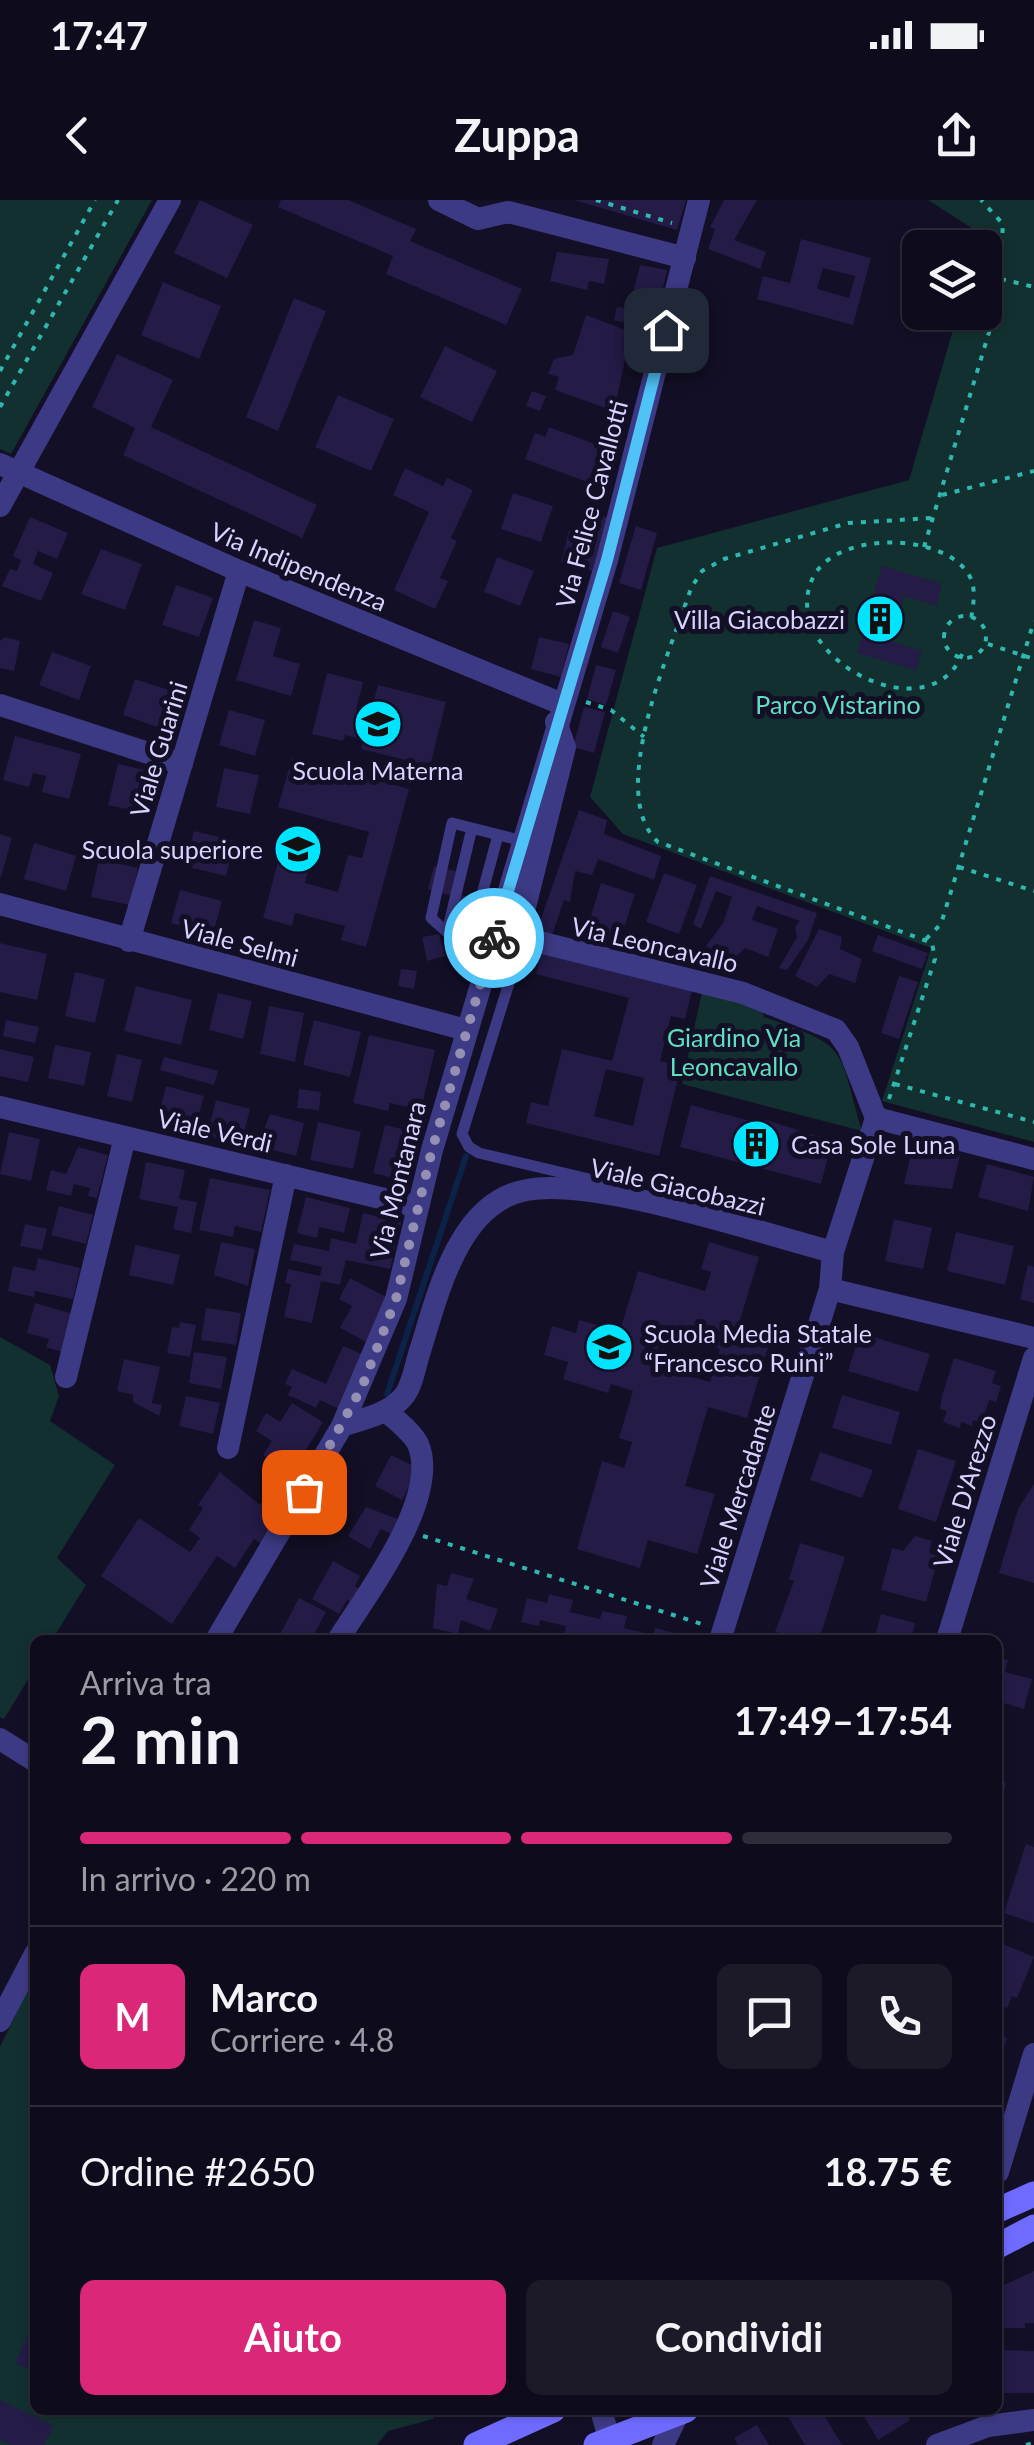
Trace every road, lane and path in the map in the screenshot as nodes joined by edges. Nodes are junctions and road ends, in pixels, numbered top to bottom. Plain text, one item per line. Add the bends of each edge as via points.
1 (95, 200) edge
2 (118, 200) edge
3 (170, 200) edge
4 (439, 200) edge
5 (596, 200) edge
6 (698, 200) edge
7 (982, 200) edge
8 (676, 212) dead end
9 (1002, 252) edge
10 (684, 258) junction
11 (1002, 279) edge
12 (1034, 287) edge
13 (987, 330) edge
14 (0, 371) edge
15 (0, 406) edge
16 (9, 468) edge
17 (1034, 470) edge
18 (941, 495) junction
19 (0, 506) edge
20 (932, 518) junction
21 (924, 547) junction
22 (239, 572) junction
23 (970, 620) junction
24 (1034, 621) edge
25 (988, 644) junction
26 (962, 654) junction
27 (1024, 656) junction
28 (1034, 659) edge
29 (0, 705) edge
30 (559, 713) junction
31 (644, 737) junction
32 (182, 764) junction
33 (472, 828) junction
34 (498, 835) junction
35 (523, 841) junction
36 (958, 867) junction
37 (1034, 891) edge
38 (0, 904) edge
39 (447, 932) junction
40 (523, 938) junction
41 (926, 940) junction
42 (129, 941) junction
43 (467, 950) junction
44 (486, 967) junction
45 (466, 1030) junction
46 (894, 1084) junction
47 (0, 1107) edge
48 (882, 1110) junction
49 (1034, 1122) edge
50 (126, 1137) junction
51 (1034, 1158) edge
52 (286, 1176) junction
53 (628, 1200) junction
54 (418, 1207) junction
55 (833, 1252) junction
56 (830, 1289) junction
57 (1034, 1338) edge
58 (1034, 1358) edge
59 (66, 1377) dead end
60 (386, 1411) junction
61 (342, 1426) junction
62 (228, 1448) dead end
63 (404, 1530) junction
64 (219, 1635) edge
65 (341, 1635) edge
66 (722, 1635) edge
67 (949, 1635) edge
68 (0, 1739) edge
69 (30, 1758) edge
70 (30, 1964) edge
71 (0, 2021) edge
72 (1034, 2054) edge
73 (1002, 2159) edge
74 (1034, 2194) edge
75 (1002, 2208) edge
76 (1034, 2227) edge
77 (1002, 2244) edge
78 (542, 2415) edge
79 (602, 2415) edge
80 (675, 2415) edge
81 (680, 2415) edge
82 (1034, 2420) edge
83 (1034, 2443) edge
84 (605, 2444) edge
85 (476, 2445) edge
86 (663, 2445) edge
87 (937, 2445) edge
88 (1026, 2445) edge

1 - 14 path
2 - 15 path
3 - 16 street
4 - 10 street via 478,219 508,212
5 - 8 path via 673,223
6 - 10 street, Via Felice Cavallotti
7 - 9 path via 1003,224
10 - 30 street, Via Felice Cavallotti via 607,560
11 - 12 path
13 - 18 path
16 - 19 street
16 - 22 street, Via Indipendenza
17 - 18 path
18 - 20 path
20 - 21 path
20 - 31 path via 848,523 702,571
21 - 23 path via 968,573
21 - 26 path via 858,545 828,560 810,582 812,629 846,667 902,689 944,680
22 - 30 street, Via Indipendenza
22 - 32 street, Viale Guarini
23 - 25 path via 985,626
23 - 26 path via 956,618 942,631 948,648
24 - 27 path
25 - 26 path via 978,655
25 - 27 path
27 - 28 path
27 - 36 path
29 - 32 street
30 - 31 path via 580,700 612,710
30 - 35 street, Via Montanara
30 - 40 street via 566,746 520,927
31 - 41 path via 636,786 642,820 658,842
32 - 42 street, Viale Guarini
33 - 34 lane
33 - 39 lane
33 - 39 lane via 452,823 431,918
34 - 35 lane
34 - 43 lane
35 - 44 street, Via Montanara
36 - 37 path
36 - 41 path via 941,924
38 - 42 street, Viale Selmi
39 - 43 lane
40 - 48 street, Via Leoncavallo via 743,993 836,1030
40 - 53 lane via 462,1134 479,1153 619,1186
41 - 46 path via 935,959
42 - 45 street, Viale Selmi
43 - 44 lane
44 - 45 street, Via Montanara
45 - 54 street, Via Montanara
46 - 48 path
46 - 49 path
47 - 50 street, Viale Verdi
48 - 51 street
48 - 55 street
50 - 52 street, Viale Verdi
50 - 59 street
52 - 54 street, Viale Verdi
52 - 62 street
53 - 55 street, Viale Giacobazzi
53 - 60 street, Viale Giacobazzi via 528,1189 492,1206 460,1244 405,1396
54 - 61 street, Via Montanara via 396,1299
55 - 56 street, Viale Mercadante
56 - 57 street
56 - 66 street, Viale Mercadante
58 - 67 street, Viale D'Arezzo
60 - 61 street
60 - 63 street via 416,1440 422,1456
61 - 64 street, Via Montanara
63 - 65 street
63 - 66 path
68 - 69 street
70 - 71 street
72 - 73 street
74 - 75 main road
76 - 77 main road
78 - 85 main road
79 - 84 street
80 - 84 main road
81 - 86 street
82 - 87 street via 988,2426
83 - 88 path

